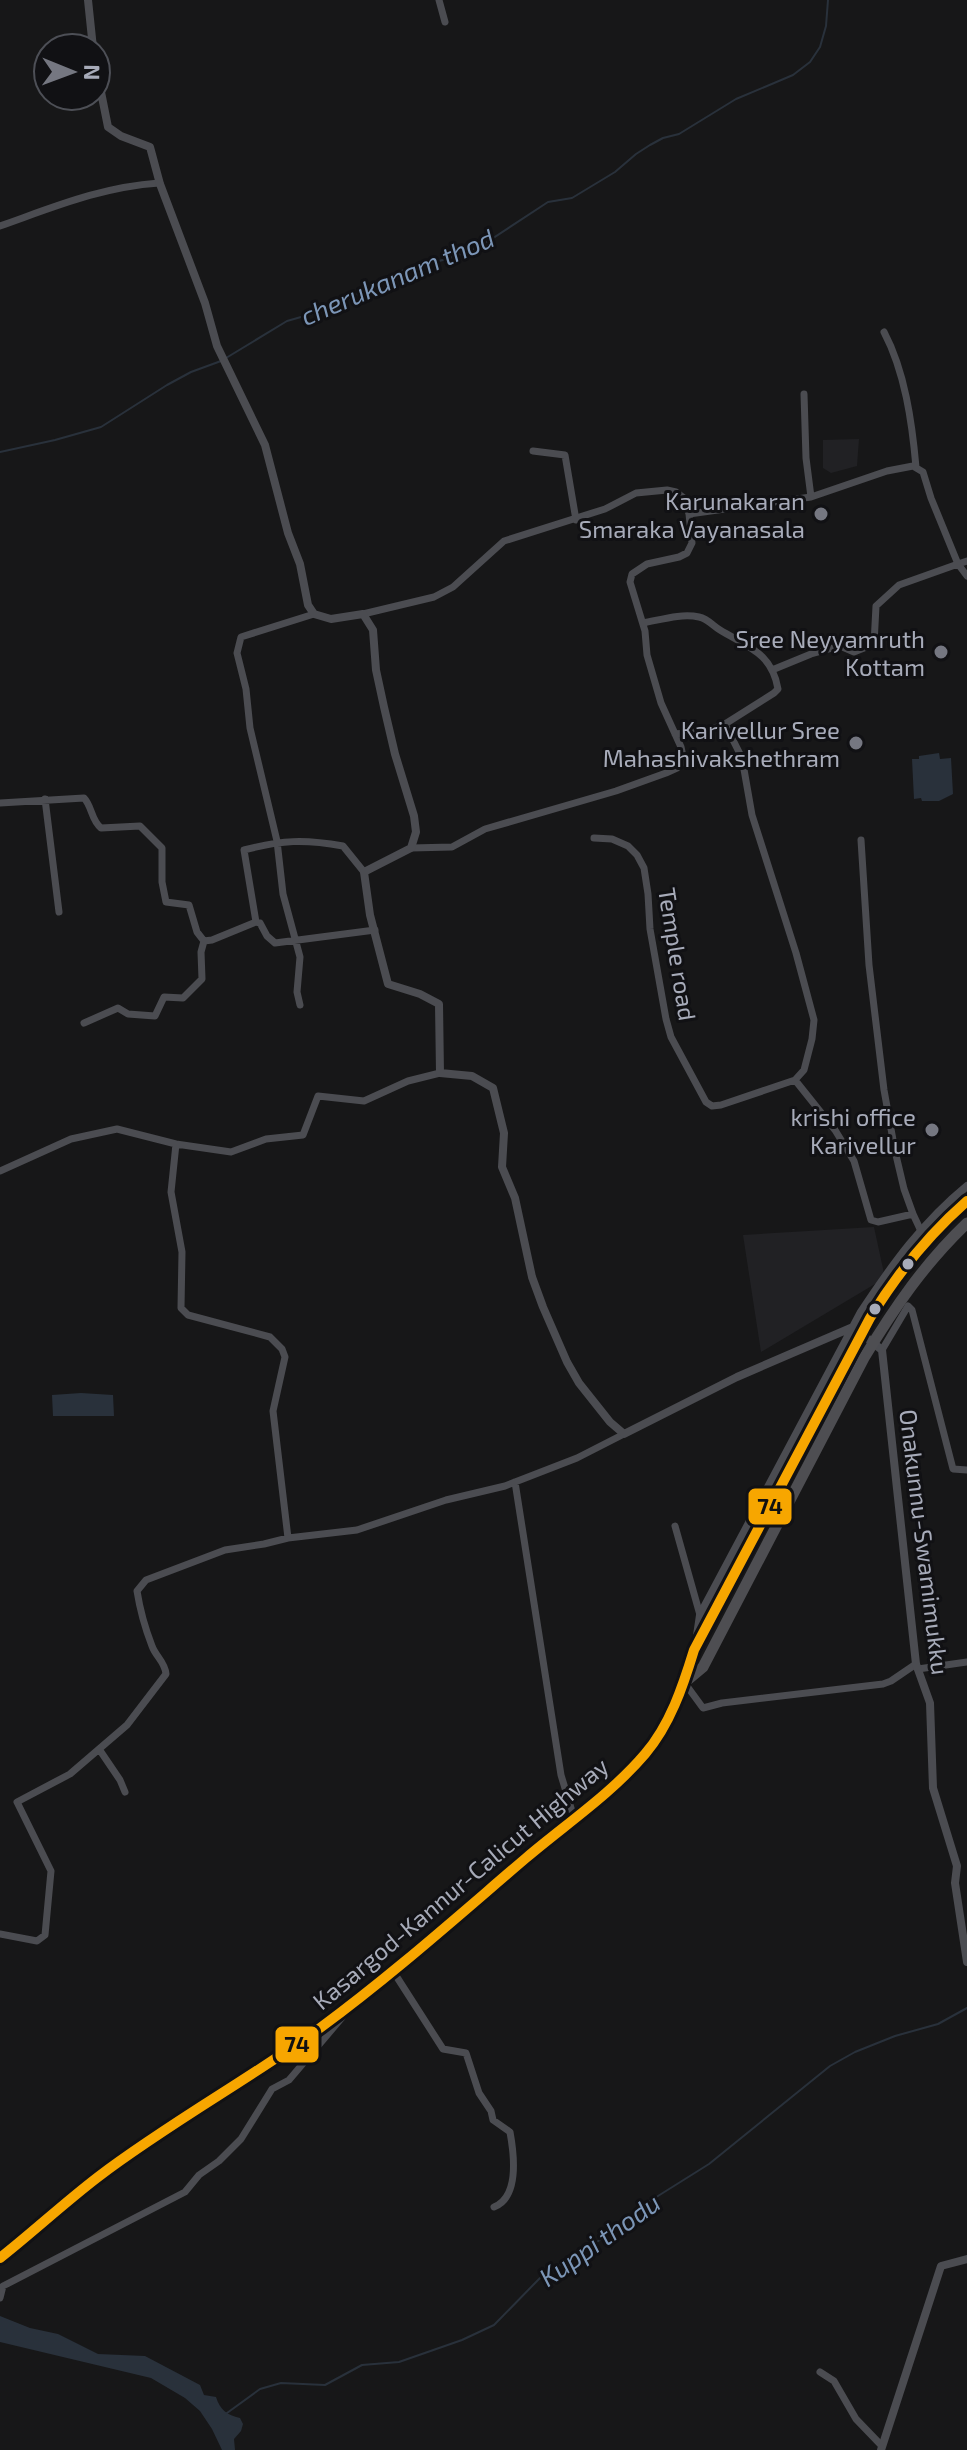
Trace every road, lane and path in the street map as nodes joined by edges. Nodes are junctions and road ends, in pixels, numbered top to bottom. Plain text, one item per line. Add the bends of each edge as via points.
1 (88, 0) edge
2 (439, 0) edge
3 (445, 22) dead end
4 (91, 32) edge
5 (105, 112) edge
6 (159, 183) junction
7 (0, 226) edge
8 (884, 332) dead end
9 (804, 394) dead end
10 (533, 451) dead end
11 (916, 467) junction
12 (811, 497) junction
13 (689, 514) junction
14 (576, 520) junction
15 (967, 561) edge
16 (958, 564) junction
17 (967, 576) edge
18 (314, 614) junction
19 (363, 614) junction
20 (643, 623) junction
21 (772, 670) junction
22 (725, 724) junction
23 (675, 734) junction
24 (45, 799) junction
25 (0, 803) edge
26 (594, 838) dead end
27 (861, 840) dead end
28 (277, 841) junction
29 (411, 848) junction
30 (364, 872) junction
31 (59, 912) dead end
32 (256, 922) junction
33 (375, 930) junction
34 (297, 938) junction
35 (204, 941) junction
36 (300, 1005) dead end
37 (84, 1023) dead end
38 (440, 1073) junction
39 (795, 1080) junction
40 (176, 1144) junction
41 (0, 1171) edge
42 (967, 1186) edge
43 (967, 1201) edge
44 (913, 1214) junction
45 (967, 1223) edge
46 (920, 1229) junction
47 (853, 1327) junction
48 (882, 1350) junction
49 (624, 1434) junction
50 (967, 1470) edge
51 (515, 1482) junction
52 (675, 1526) dead end
53 (288, 1538) junction
54 (700, 1615) junction
55 (694, 1650) junction
56 (967, 1662) edge
57 (917, 1666) junction
58 (684, 1682) junction
59 (99, 1749) junction
60 (125, 1792) dead end
61 (574, 1818) junction
62 (0, 1934) edge
63 (967, 1962) edge
64 (393, 1971) junction
65 (360, 1997) junction
66 (494, 2207) dead end
67 (0, 2258) edge
68 (967, 2259) edge
69 (0, 2298) edge
70 (820, 2372) dead end
71 (881, 2448) edge

1 - 4 street
2 - 3 street
5 - 6 street via 108,127 150,147
6 - 7 street via 96,192
6 - 18 street via 217,346 265,445
8 - 11 street via 905,392
9 - 12 street
10 - 14 street via 565,455
11 - 12 street via 887,471
11 - 16 street via 923,472
12 - 13 street
13 - 14 street via 684,498 667,490 636,493
13 - 20 street via 692,543 687,553 632,574
14 - 19 street via 504,541 453,587 434,597
15 - 16 street
16 - 17 street
16 - 21 street via 899,585 883,598 876,606 874,644 854,652 840,646
18 - 19 street via 331,619
18 - 28 street via 241,637 237,653
19 - 29 street via 373,630 384,707 414,816
20 - 21 street via 677,617 709,621 760,654
20 - 23 street via 651,672
21 - 22 street via 778,689
22 - 23 street
22 - 39 street via 742,758 752,815 814,1020 804,1070
23 - 29 street via 684,761 666,773 485,829 452,847
24 - 25 street
24 - 31 street
24 - 35 street via 84,798 101,828 140,826 162,848 166,902 191,907
26 - 39 street, Temple road via 628,846 644,868 666,1019 706,1102 721,1105
27 - 44 street via 869,965 889,1125
28 - 30 street via 343,846
28 - 32 street via 244,850
28 - 34 street via 283,894
29 - 30 street
30 - 33 street
32 - 34 street via 275,943
32 - 35 street
33 - 34 street
33 - 38 street via 388,984 439,1004
34 - 36 street
35 - 37 street via 202,979 183,998 164,997 155,1016 118,1008
38 - 40 street via 364,1101 318,1096 303,1135 266,1139 231,1152
38 - 49 street via 472,1076 493,1088 504,1133 502,1167 543,1307 579,1383
39 - 44 street via 854,1161 871,1220
40 - 41 street via 117,1129 71,1139
40 - 53 street via 171,1192 182,1252 181,1308 188,1315 270,1337 285,1357 273,1411
42 - 46 street
43 - 55 highway, Kasargod-Kannur-Calicut Highway via 902,1269 870,1318
44 - 46 street
45 - 58 highway, Kasargod-Kannur-Calicut Highway via 917,1276 883,1326 703,1667
46 - 47 street
47 - 48 street
47 - 49 street
47 - 54 street
48 - 50 street via 908,1306 953,1469
48 - 57 street, Onakunnu-Swamimukku
49 - 51 street
51 - 53 street via 357,1530
51 - 61 street via 561,1775
52 - 54 street
53 - 59 street via 225,1550 146,1580 137,1591 142,1619 166,1674 127,1725
54 - 55 street
55 - 58 highway, Kasargod-Kannur-Calicut Highway
56 - 57 street
57 - 58 street via 883,1684 703,1708
57 - 63 street, Onakunnu-Swamimukku via 930,1703 933,1788 957,1866
58 - 61 highway, Kasargod-Kannur-Calicut Highway via 648,1752
59 - 60 street
59 - 62 street via 70,1774 17,1802 51,1871 45,1935 37,1941
61 - 64 highway, Kasargod-Kannur-Calicut Highway
64 - 65 highway, Kasargod-Kannur-Calicut Highway
64 - 66 street via 443,2049 466,2053 493,2120 510,2132 512,2179 502,2204
65 - 67 highway, Kasargod-Kannur-Calicut Highway via 98,2177
65 - 69 street via 289,2080 272,2089 241,2139 185,2192 3,2286
68 - 71 street via 941,2266
70 - 71 street via 834,2381

